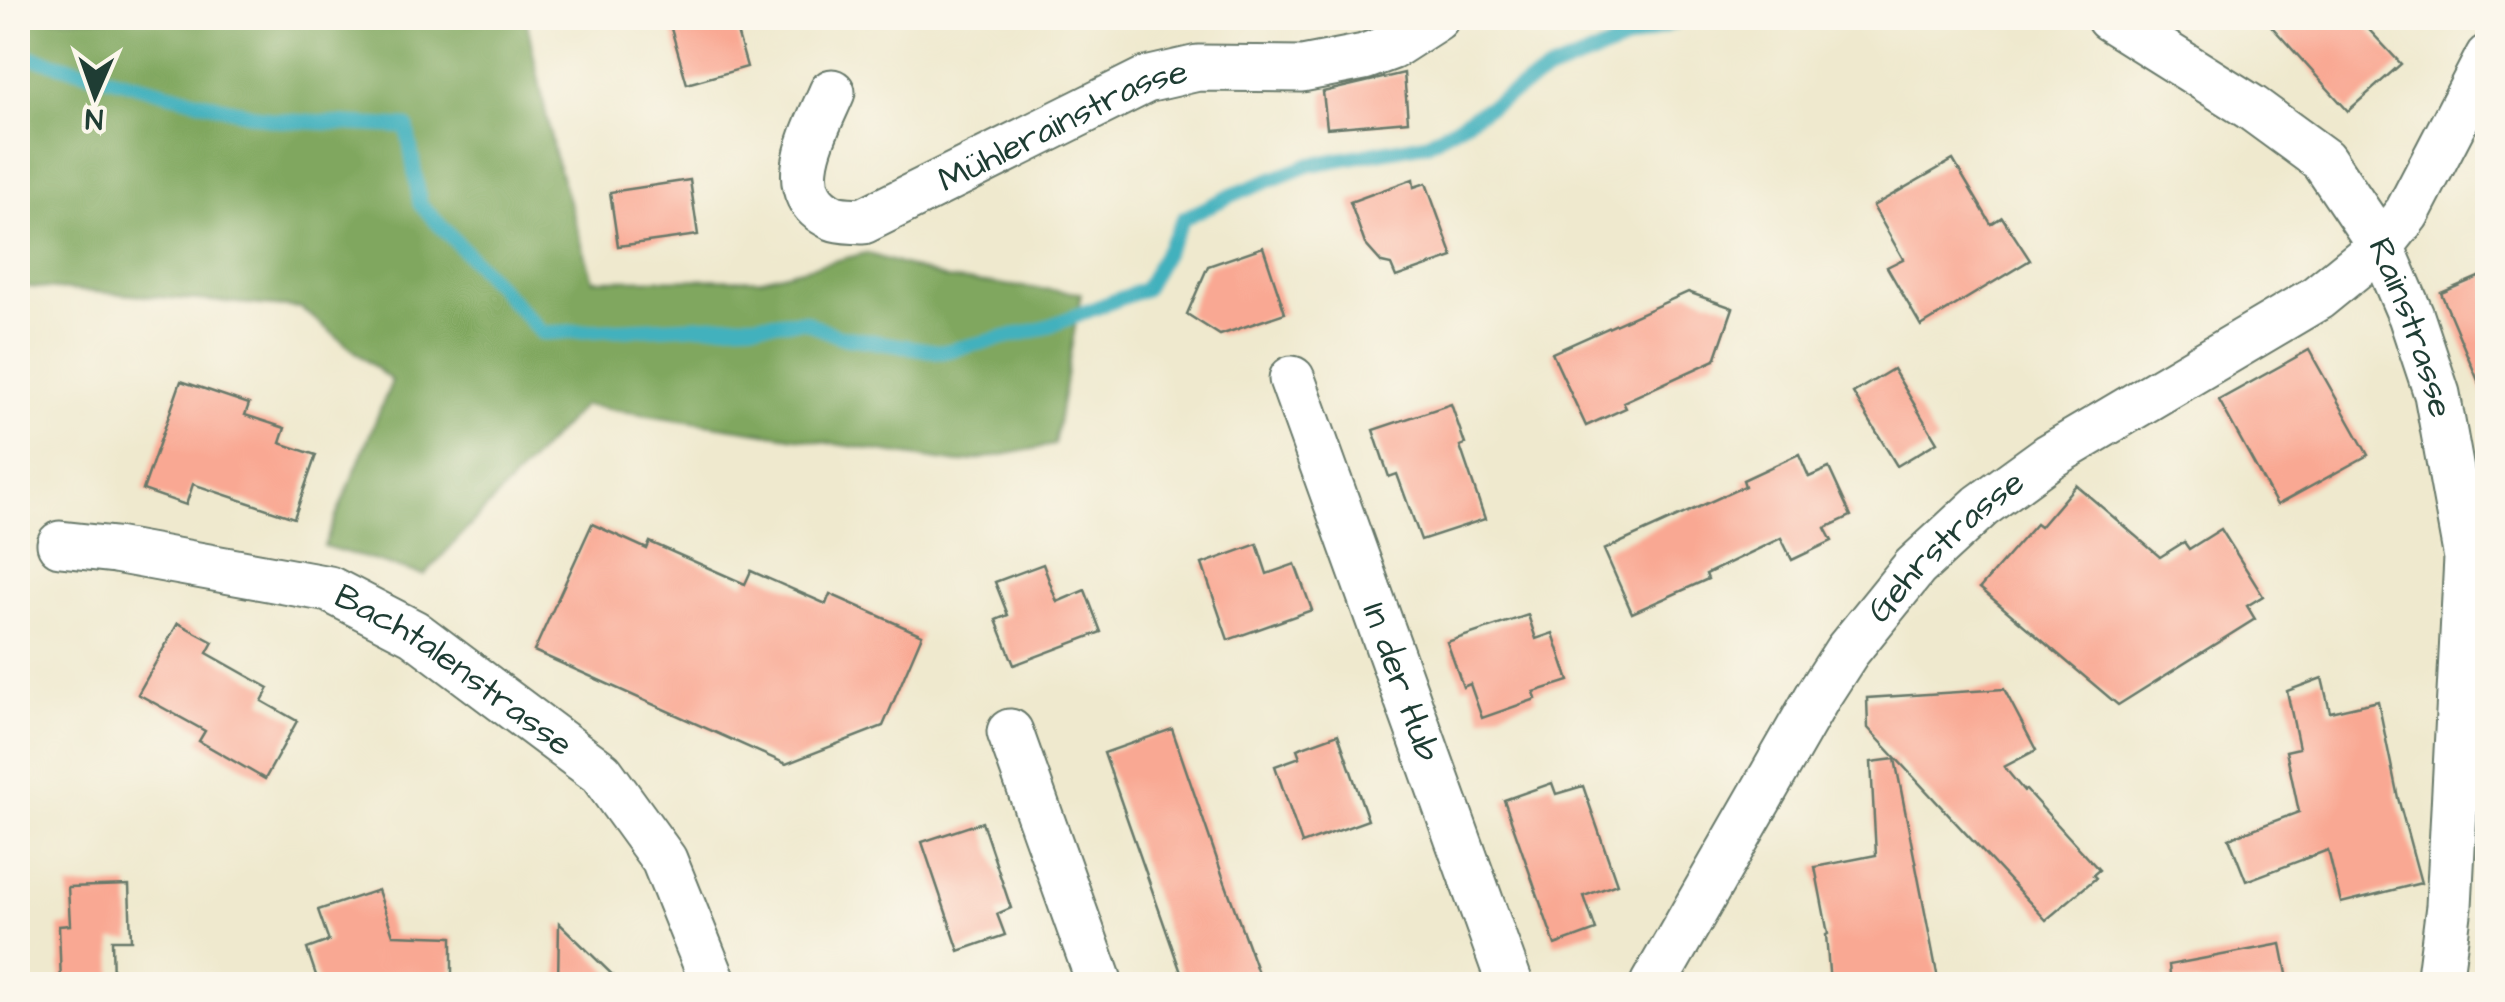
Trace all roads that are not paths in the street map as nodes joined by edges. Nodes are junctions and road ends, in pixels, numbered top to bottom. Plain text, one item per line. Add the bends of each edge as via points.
1 (1436, 18) edge
2 (2109, 18) edge
3 (2488, 57) edge
4 (832, 92) dead end
5 (2381, 246) junction
6 (1292, 379) dead end
7 (60, 544) dead end
8 (1010, 732) dead end
9 (714, 984) edge
10 (1100, 984) edge
11 (1510, 984) edge
12 (1653, 984) edge
13 (2439, 984) edge

1 - 4 street, Mühlerainstrasse via 1364,57 1302,69 1198,68 1146,80 863,221 835,219 812,204 803,181 808,148
2 - 5 street via 2322,160
3 - 5 street, Rainstrasse via 2407,214
5 - 12 street, Gehrstrasse via 2316,298 2050,456 1981,506 1915,567 1818,696
5 - 13 street, Rainstrasse via 2437,394 2468,558
6 - 11 street, In der Hub
7 - 9 street, Bachtalenstrasse via 329,589 414,633 601,772 664,860
8 - 10 street

